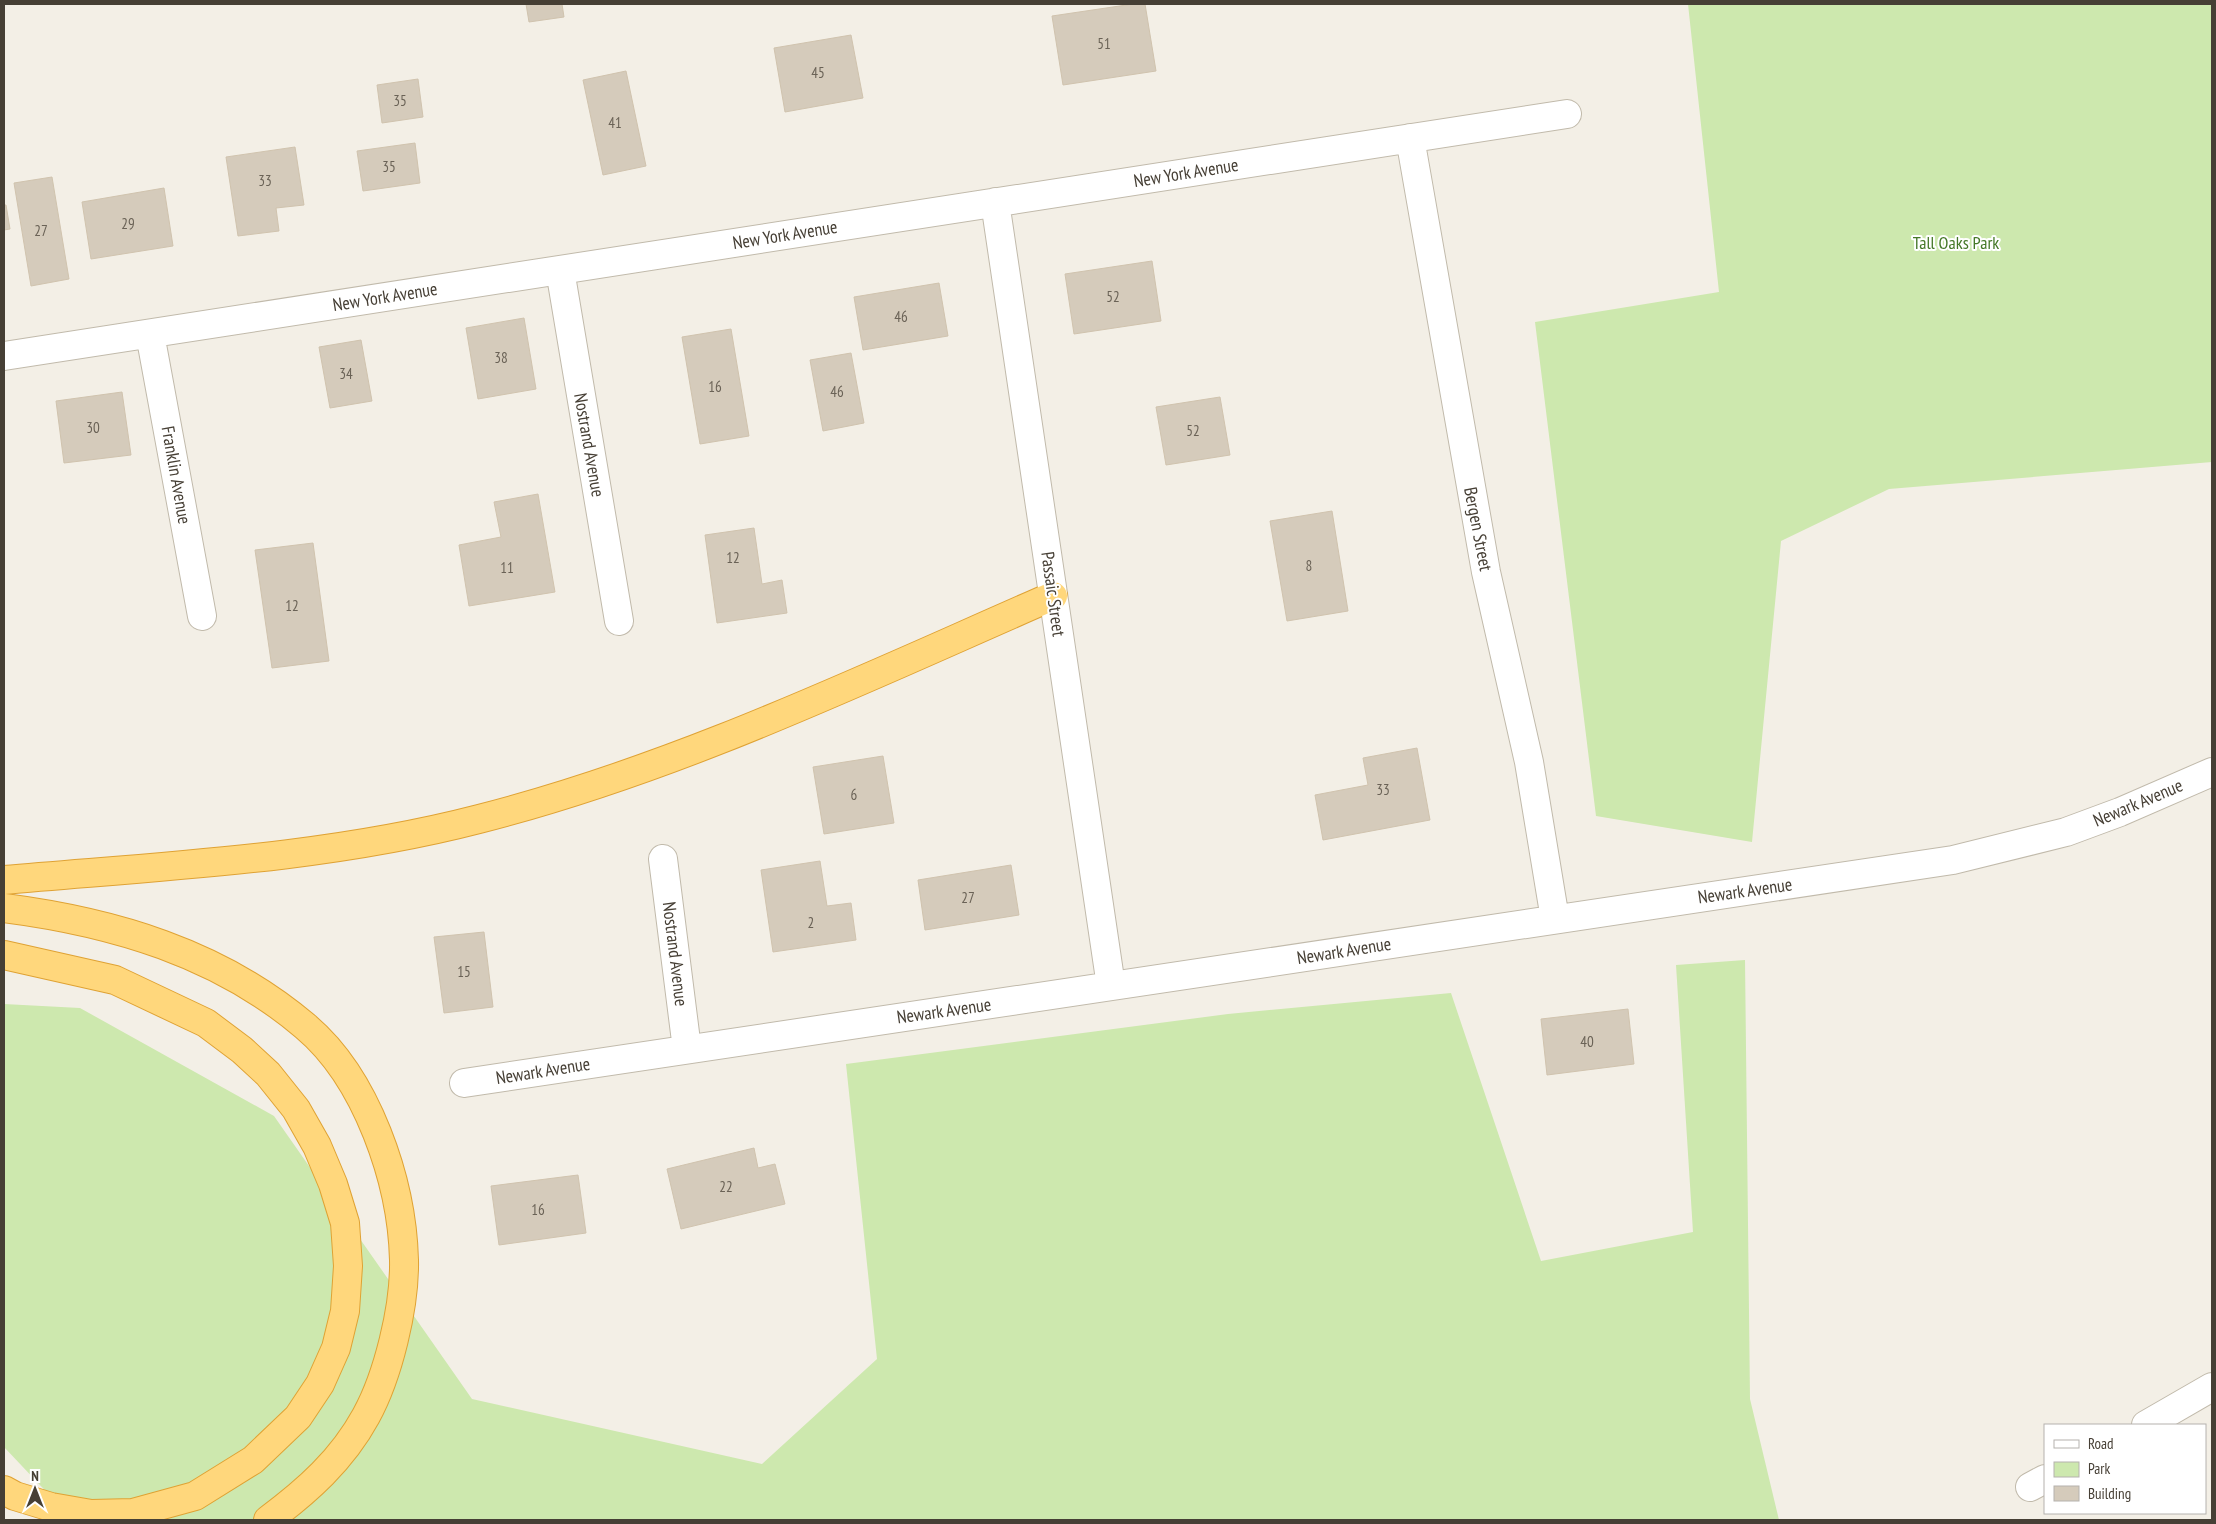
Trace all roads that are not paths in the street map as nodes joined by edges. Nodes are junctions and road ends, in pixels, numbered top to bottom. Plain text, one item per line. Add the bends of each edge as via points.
1 (1567, 114) dead end
2 (1410, 138) junction
3 (995, 202) junction
4 (560, 270) junction
5 (150, 334) junction
6 (4, 356) edge
7 (1053, 596) junction
8 (202, 616) dead end
9 (619, 621) dead end
10 (2212, 772) edge
11 (663, 859) dead end
12 (4, 880) edge
13 (4, 908) edge
14 (1555, 919) junction
15 (4, 955) edge
16 (1111, 986) junction
17 (687, 1049) junction
18 (464, 1083) dead end
19 (2212, 1387) edge
20 (2148, 1424) edge
21 (4, 1490) edge
22 (268, 1520) edge

1 - 2 street, New York Avenue
2 - 3 street, New York Avenue
2 - 14 street, Bergen Street via 1476,516 1529,762
3 - 4 street, New York Avenue
3 - 7 street, Passaic Street
4 - 5 street, New York Avenue
4 - 9 street, Nostrand Avenue
5 - 6 street, New York Avenue
5 - 8 street, Franklin Avenue
7 - 12 highway via 675,758 576,793 476,820 380,840 287,853
7 - 16 street, Passaic Street
10 - 14 street, Newark Avenue via 2066,832 1953,860
11 - 17 street, Nostrand Avenue
13 - 22 highway via 105,926 197,957 237,977 307,1027 358,1092 374,1122 395,1190 404,1253 399,1310 391,1350 366,1416 348,1445 323,1476
14 - 16 street, Newark Avenue
15 - 21 highway via 115,980 206,1023 242,1050 268,1074 296,1109 317,1146 345,1223 348,1266 345,1311 336,1348 320,1384 298,1417 253,1460 195,1496 134,1513 92,1514 51,1507
16 - 17 street, Newark Avenue
17 - 18 street, Newark Avenue
19 - 20 street

